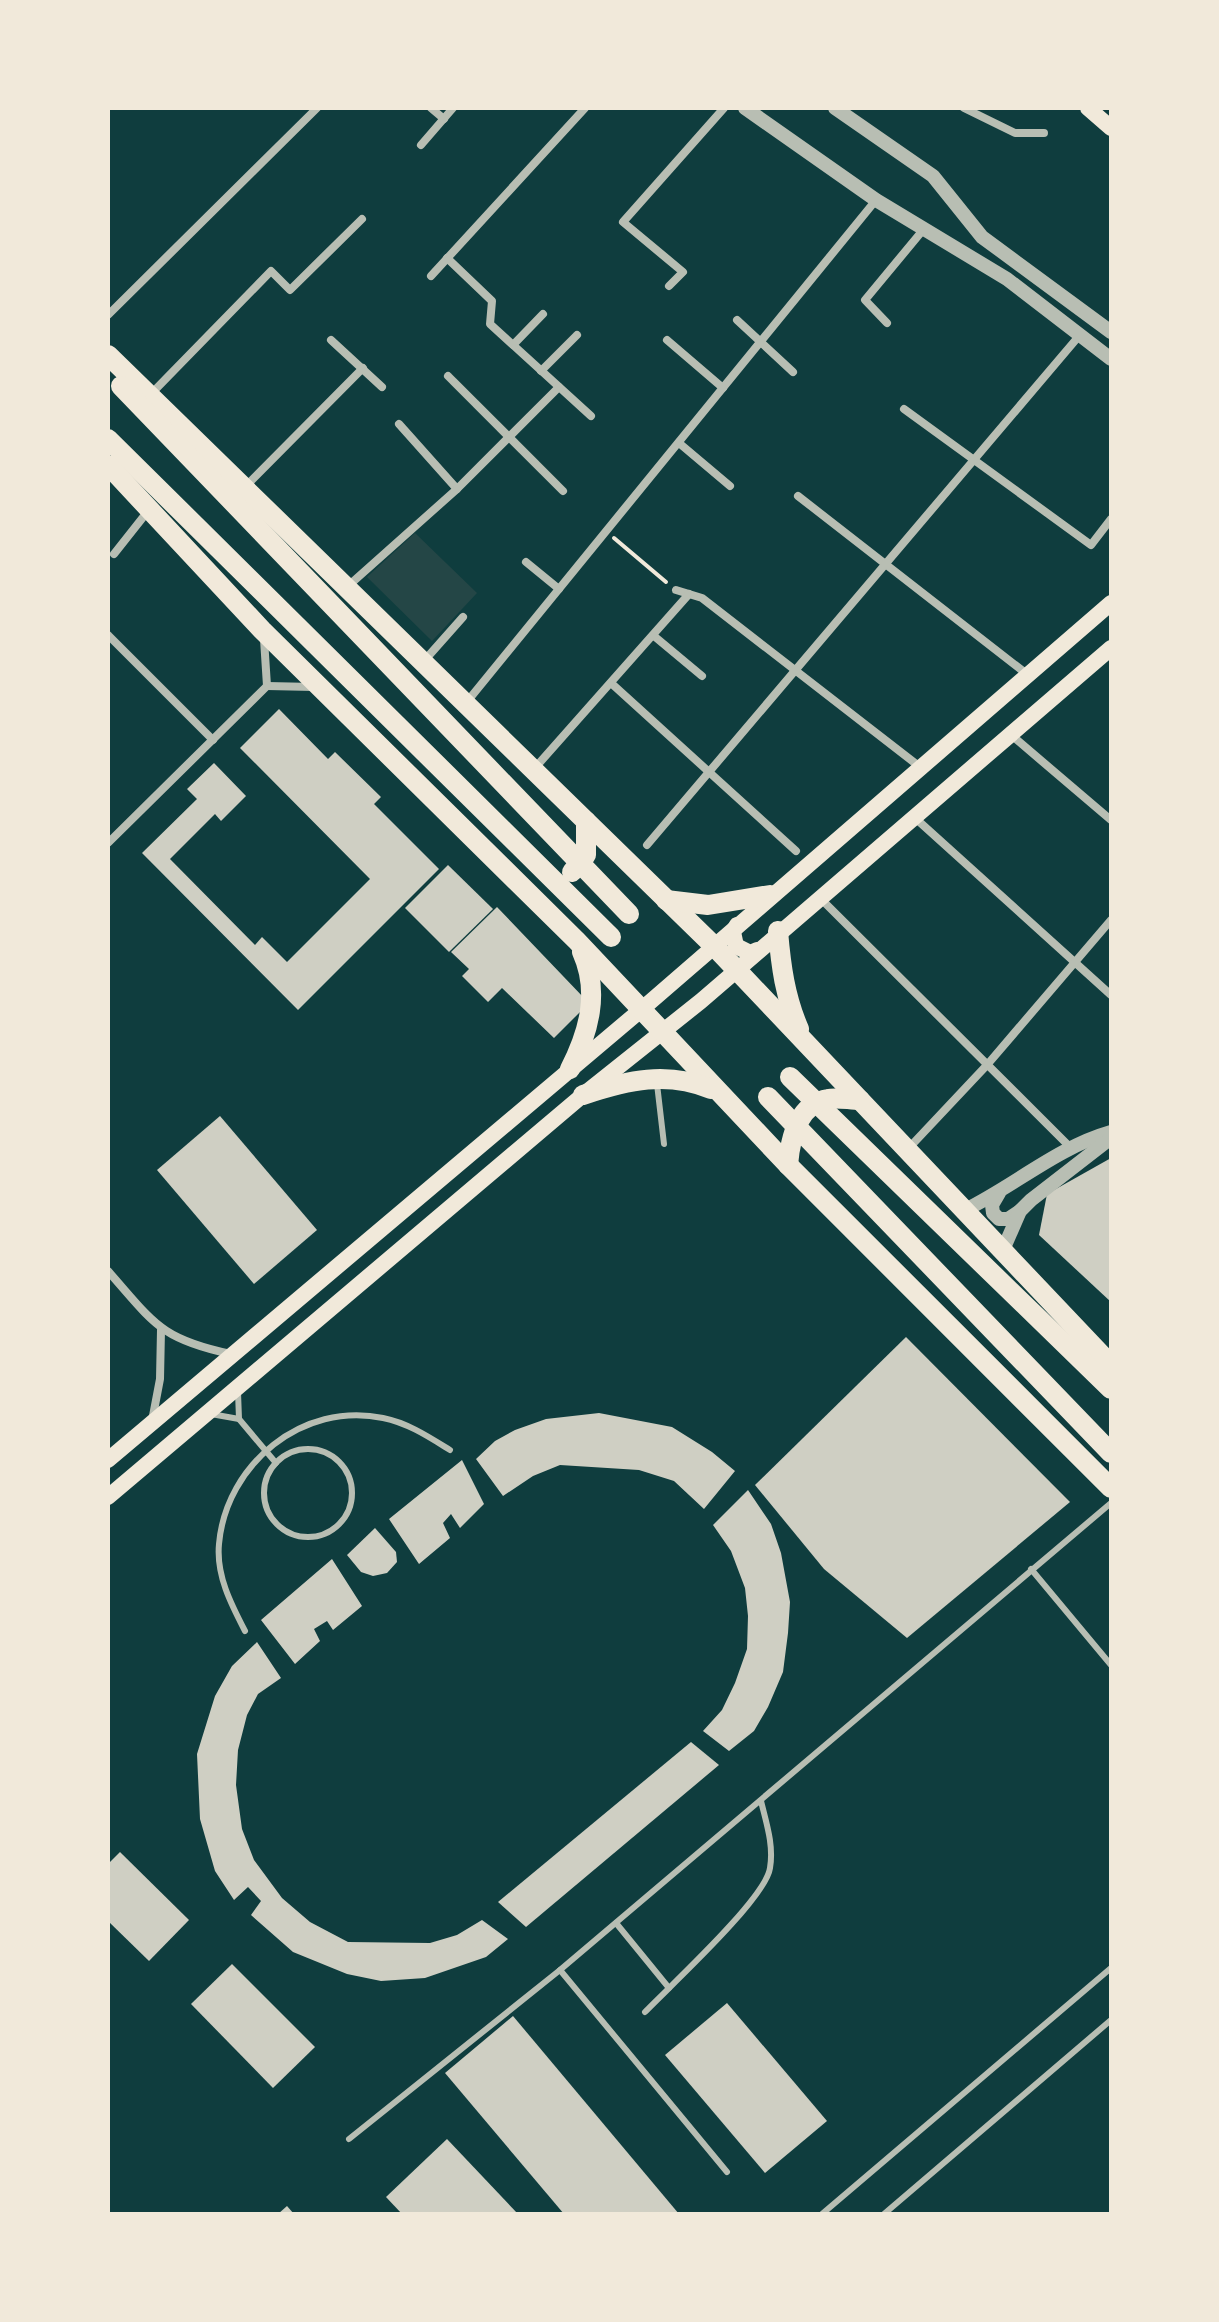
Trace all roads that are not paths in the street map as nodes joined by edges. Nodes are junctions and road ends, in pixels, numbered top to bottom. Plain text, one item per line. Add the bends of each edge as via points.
1 (317, 108) edge
2 (431, 108) edge
3 (453, 108) edge
4 (585, 108) edge
5 (724, 108) edge
6 (745, 108) edge
7 (835, 108) edge
8 (964, 108) edge
9 (1088, 108) edge
10 (444, 119) junction
11 (1111, 128) edge
12 (1044, 133) dead end
13 (421, 145) dead end
14 (876, 200) junction
15 (362, 219) dead end
16 (923, 230) junction
17 (447, 258) junction
18 (1017, 264) junction
19 (431, 276) dead end
20 (1007, 279) junction
21 (669, 286) dead end
22 (543, 314) dead end
23 (108, 315) edge
24 (737, 320) dead end
25 (887, 323) dead end
26 (1111, 332) edge
27 (577, 335) dead end
28 (1079, 336) junction
29 (331, 340) dead end
30 (667, 340) dead end
31 (761, 342) junction
32 (513, 345) junction
33 (108, 355) edge
34 (1111, 359) edge
35 (363, 368) junction
36 (541, 371) junction
37 (108, 372) edge
38 (793, 372) dead end
39 (448, 376) dead end
40 (382, 387) dead end
41 (559, 387) junction
42 (723, 388) junction
43 (150, 395) junction
44 (904, 409) dead end
45 (591, 416) dead end
46 (399, 424) dead end
47 (108, 439) edge
48 (508, 440) junction
49 (679, 443) junction
50 (972, 458) junction
51 (108, 465) edge
52 (730, 486) dead end
53 (245, 487) junction
54 (457, 489) junction
55 (563, 491) dead end
56 (798, 496) dead end
57 (150, 510) junction
58 (1111, 519) edge
59 (114, 554) dead end
60 (526, 562) dead end
61 (884, 563) junction
62 (347, 587) junction
63 (559, 589) junction
64 (676, 590) road end
65 (689, 594) junction
66 (1111, 603) edge
67 (463, 617) dead end
68 (262, 630) junction
69 (108, 635) edge
70 (654, 636) junction
71 (1111, 648) edge
72 (423, 662) junction
73 (794, 669) junction
74 (1029, 675) junction
75 (702, 676) dead end
76 (611, 683) junction
77 (267, 686) junction
78 (320, 688) junction
79 (466, 704) junction
80 (1010, 734) junction
81 (213, 740) junction
82 (920, 768) junction
83 (533, 770) junction
84 (707, 771) junction
85 (913, 816) junction
86 (1111, 820) edge
87 (586, 821) junction
88 (108, 843) edge
89 (647, 845) dead end
90 (802, 857) junction
91 (521, 887) junction
92 (770, 895) junction
93 (818, 897) junction
94 (666, 900) junction
95 (629, 914) dead end
96 (1111, 920) edge
97 (737, 925) junction
98 (778, 931) junction
99 (611, 937) dead end
100 (577, 941) junction
101 (714, 946) junction
102 (757, 950) junction
103 (1076, 962) junction
104 (736, 969) junction
105 (1111, 995) edge
106 (642, 1009) junction
107 (664, 1031) junction
108 (806, 1043) junction
109 (987, 1065) junction
110 (570, 1069) junction
111 (790, 1077) dead end
112 (657, 1078) junction
113 (716, 1090) junction
114 (583, 1095) junction
115 (768, 1097) dead end
116 (860, 1100) junction
117 (1111, 1132) edge
118 (1111, 1138) edge
119 (664, 1144) dead end
120 (1071, 1148) junction
121 (907, 1150) junction
122 (788, 1165) junction
123 (1000, 1193) junction
124 (965, 1210) junction
125 (1020, 1211) junction
126 (1003, 1250) junction
127 (108, 1271) edge
128 (161, 1330) junction
129 (232, 1355) junction
130 (1111, 1365) edge
131 (238, 1387) junction
132 (1111, 1389) edge
133 (207, 1413) junction
134 (239, 1419) junction
135 (152, 1422) junction
136 (450, 1450) dead end
137 (265, 1451) junction
138 (1111, 1453) edge
139 (108, 1460) edge
140 (276, 1463) junction
141 (1111, 1488) edge
142 (108, 1497) edge
143 (1111, 1503) edge
144 (1031, 1569) junction
145 (245, 1631) dead end
146 (1111, 1665) edge
147 (761, 1801) junction
148 (616, 1923) junction
149 (1111, 1968) edge
150 (560, 1970) junction
151 (669, 1988) junction
152 (645, 2012) dead end
153 (1111, 2020) edge
154 (349, 2139) dead end
155 (727, 2172) dead end
156 (822, 2214) edge
157 (884, 2214) edge

1 - 23 street
2 - 10 street
3 - 10 street
4 - 17 street
5 - 21 street via 623,222 683,272
6 - 14 street
7 - 18 street via 933,176 982,237
8 - 12 street via 1015,133
9 - 11 main road
10 - 13 street
14 - 16 street
14 - 31 street
15 - 43 street via 290,290 271,271
16 - 20 street
16 - 25 street via 865,300
17 - 19 street
17 - 32 street via 492,301 490,324
18 - 20 street
18 - 26 street
20 - 28 street
22 - 32 street
24 - 31 street
27 - 36 street
28 - 34 street
28 - 50 street
29 - 35 street
30 - 42 street
31 - 38 street
31 - 42 street
32 - 36 street
33 - 43 main road
35 - 40 street
35 - 53 street
36 - 41 street
37 - 95 main road
39 - 48 street
41 - 45 street
41 - 48 street
42 - 49 street
43 - 53 main road
44 - 50 street
46 - 54 street
47 - 99 main road
48 - 54 street
48 - 55 street
49 - 52 street
49 - 63 street
50 - 58 street via 1091,545
50 - 61 street
51 - 57 main road
53 - 62 main road
54 - 62 street
56 - 61 street
57 - 59 street
57 - 68 main road
60 - 63 street
61 - 73 street
61 - 74 street
62 - 72 main road
63 - 79 street
64 - 65 street
65 - 70 street
65 - 73 street via 702,598
66 - 74 main road
67 - 72 street
68 - 77 street
68 - 78 main road
69 - 81 street
70 - 75 street
70 - 76 street
71 - 80 main road
72 - 79 main road
73 - 82 street
73 - 84 street
74 - 82 main road
76 - 83 street
76 - 84 street
77 - 78 street
77 - 81 street
78 - 91 main road
79 - 83 main road
80 - 85 main road
80 - 86 street
81 - 88 street
82 - 90 main road
83 - 87 main road
84 - 89 street
84 - 90 street
85 - 93 main road
85 - 103 street
87 - 91 main road via 586,855 569,875 550,887
87 - 94 main road
90 - 92 main road
91 - 100 main road
92 - 94 main road via 708,905
92 - 97 main road
93 - 98 main road
93 - 109 street
94 - 101 main road
96 - 103 street
97 - 101 main road
97 - 102 main road via 736,946
98 - 102 main road
98 - 108 main road via 790,1007
100 - 106 main road
100 - 110 main road via 589,967 592,992 584,1042
101 - 104 main road
101 - 106 main road
102 - 104 main road
103 - 105 street
103 - 109 street
104 - 107 main road
104 - 108 main road
106 - 107 main road
106 - 110 main road
107 - 113 main road
107 - 114 main road
108 - 116 main road
109 - 120 street
109 - 121 street
110 - 129 main road
111 - 132 main road
112 - 113 main road via 686,1078
112 - 114 main road via 623,1081
112 - 119 lane
113 - 122 main road
114 - 131 main road
115 - 138 main road
116 - 121 main road
116 - 122 main road via 825,1099 804,1114 791,1135
117 - 120 street
118 - 125 street
120 - 123 street
121 - 124 main road
122 - 141 main road
123 - 124 street
123 - 125 street via 992,1205 999,1219
124 - 126 main road
125 - 126 street
126 - 130 main road
127 - 128 street
128 - 129 street via 192,1346
128 - 135 street
129 - 135 main road
131 - 133 main road
131 - 134 lane
133 - 134 lane
133 - 142 main road
134 - 137 lane
135 - 139 main road
136 - 137 lane via 417,1429 348,1415 314,1421
137 - 140 lane
137 - 145 lane via 248,1467 232,1496 218,1546 220,1573
140 - 140 lane via 264,1493 276,1523 297,1535 321,1535 346,1516 352,1485 335,1458 304,1449
143 - 144 lane
144 - 146 lane
144 - 147 lane
147 - 148 lane
147 - 151 lane via 771,1844 770,1871 756,1895
148 - 150 lane
148 - 151 lane
149 - 156 lane
150 - 154 lane
150 - 155 lane
151 - 152 lane
153 - 157 lane

